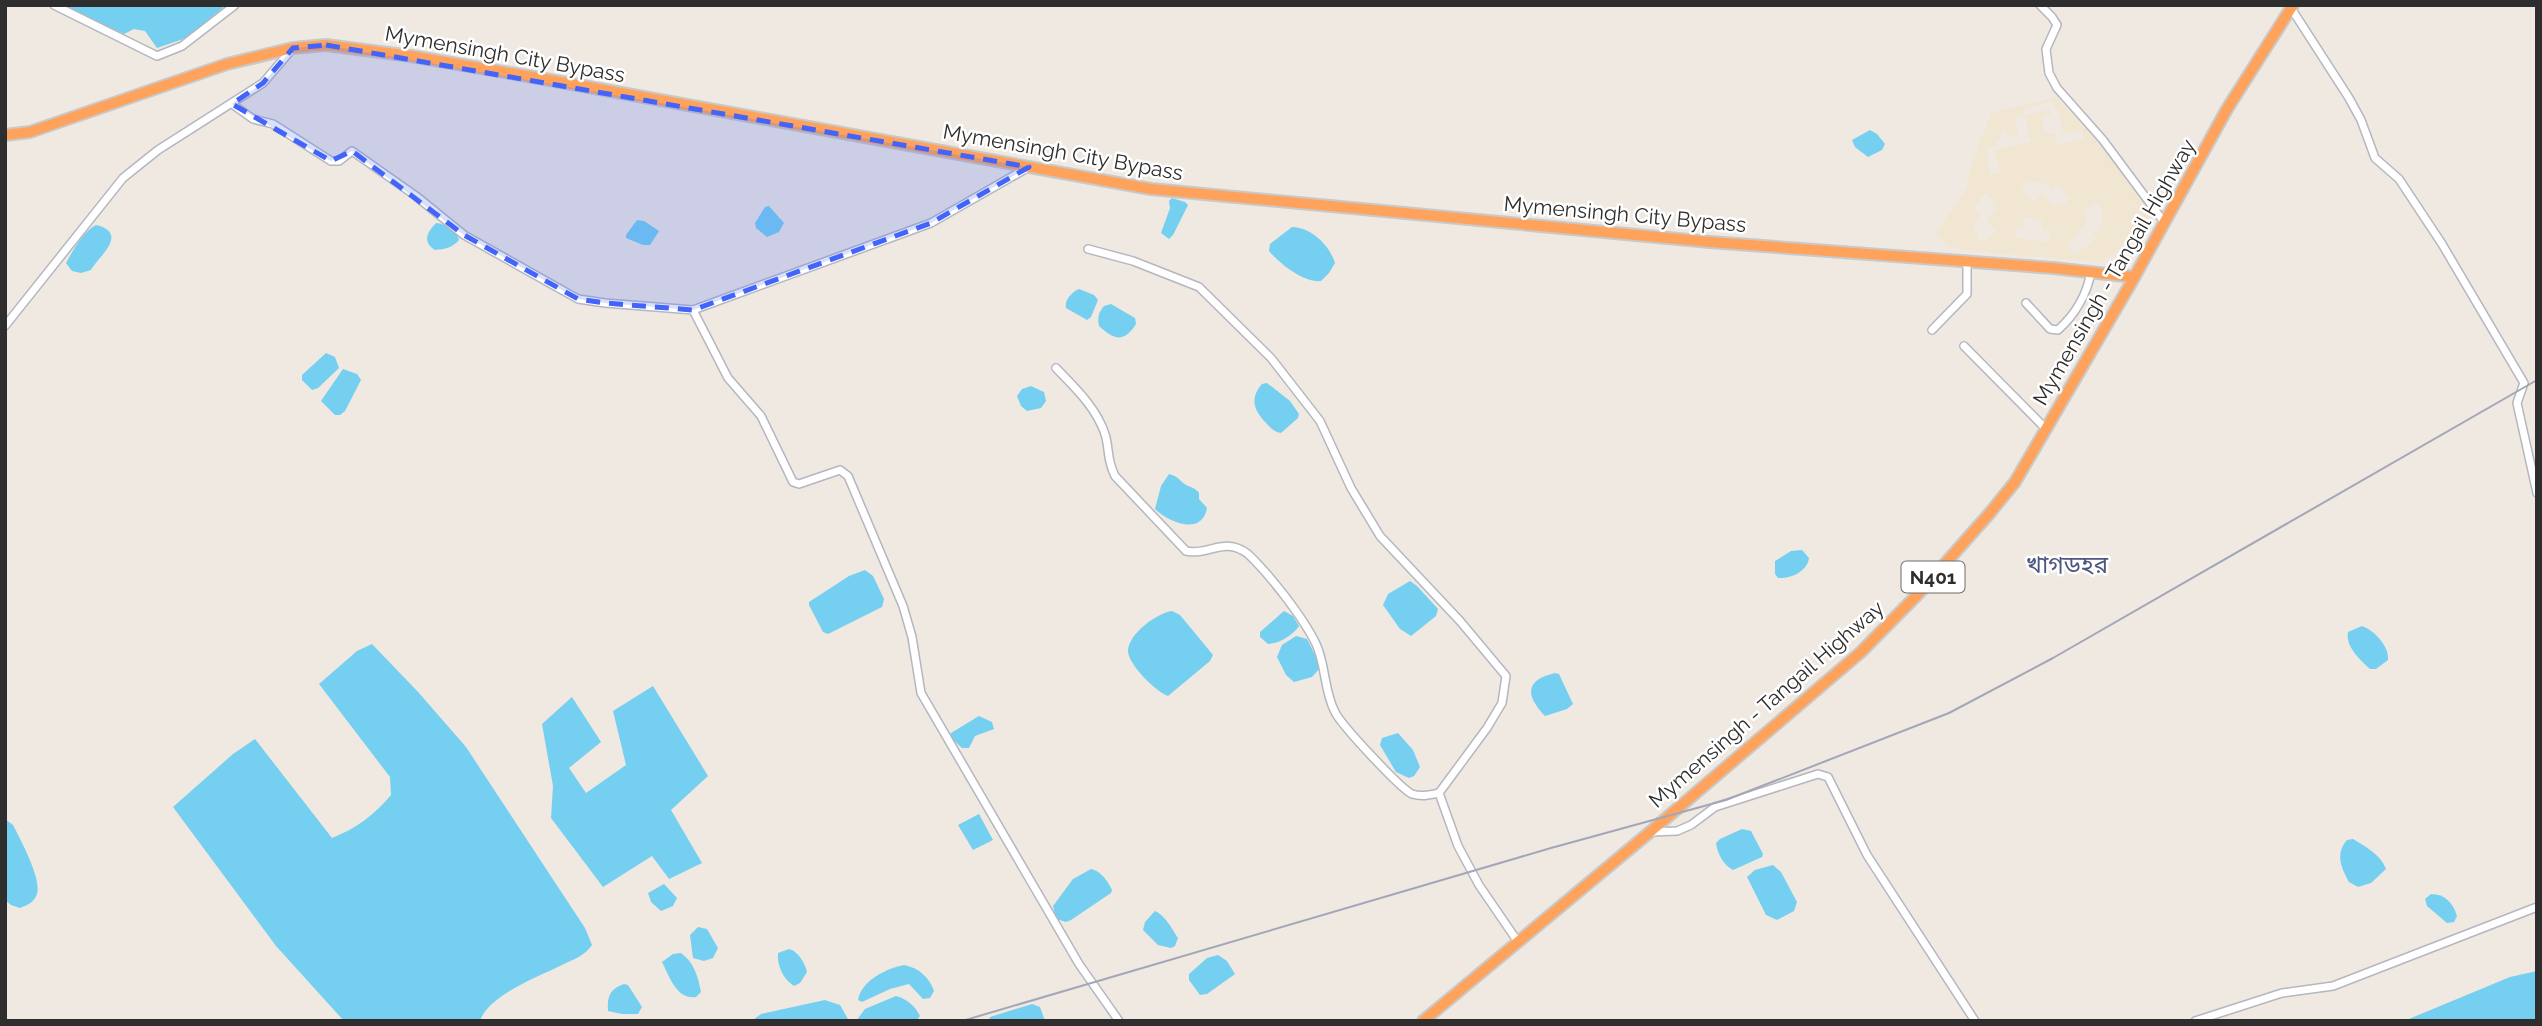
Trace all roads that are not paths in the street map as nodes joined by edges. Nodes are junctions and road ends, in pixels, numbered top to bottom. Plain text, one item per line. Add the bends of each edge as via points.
1 (54, 5) edge
2 (235, 5) edge
3 (2040, 5) edge
4 (2292, 7) edge
5 (293, 48) junction
6 (232, 104) junction
7 (5, 135) edge
8 (1029, 167) junction
9 (2164, 222) junction
10 (1088, 249) dead end
11 (1967, 262) junction
12 (2091, 272) junction
13 (2134, 277) junction
14 (2026, 303) dead end
15 (693, 310) junction
16 (5, 326) edge
17 (1932, 330) dead end
18 (1964, 346) dead end
19 (1056, 368) dead end
20 (2046, 429) junction
21 (2537, 493) edge
22 (1439, 793) junction
23 (1650, 832) junction
24 (2537, 907) edge
25 (1518, 942) junction
26 (1119, 1021) edge
27 (1423, 1021) edge
28 (1975, 1021) edge
29 (2195, 1021) edge

1 - 2 street via 157,56 182,46
3 - 9 street via 2057,25 2045,55 2057,88
4 - 9 highway, Mymensingh - Tangail Highway / N401 via 2227,109
4 - 21 street via 2349,98 2375,158 2399,179 2524,383 2517,403
5 - 6 street via 263,83
5 - 7 highway, Mymensingh City Bypass via 227,64 30,132
5 - 8 highway, Mymensingh City Bypass via 326,45 411,56
6 - 15 street via 331,161 352,151 464,235 578,299
6 - 16 street via 158,150 123,178
8 - 11 highway, Mymensingh City Bypass via 1165,190
8 - 15 street via 931,223
9 - 13 highway, Mymensingh - Tangail Highway / N401
10 - 22 street via 1199,287 1271,358 1320,421 1350,488 1380,536 1506,676 1502,703
11 - 12 highway, Mymensingh City Bypass
11 - 17 street via 1967,294
12 - 13 highway, Mymensingh City Bypass
12 - 14 street via 2087,290 2058,330 2050,329
13 - 20 highway, Mymensingh - Tangail Highway / N401
15 - 26 street via 728,378 761,416 793,482 840,470 848,476 903,606 921,693 1079,964
18 - 20 street
19 - 22 street via 1099,421 1115,476 1186,551 1198,554 1223,545 1248,554 1316,644 1334,712 1409,793
20 - 23 highway, Mymensingh - Tangail Highway / N401 via 2015,482 1919,593 1861,652
22 - 25 street via 1458,846
23 - 25 highway, Mymensingh - Tangail Highway / N401
23 - 28 street via 1677,831 1715,807 1818,774 1828,777 1867,855
24 - 29 street via 2333,986 2282,993
25 - 27 highway, Mymensingh - Tangail Highway / N401

